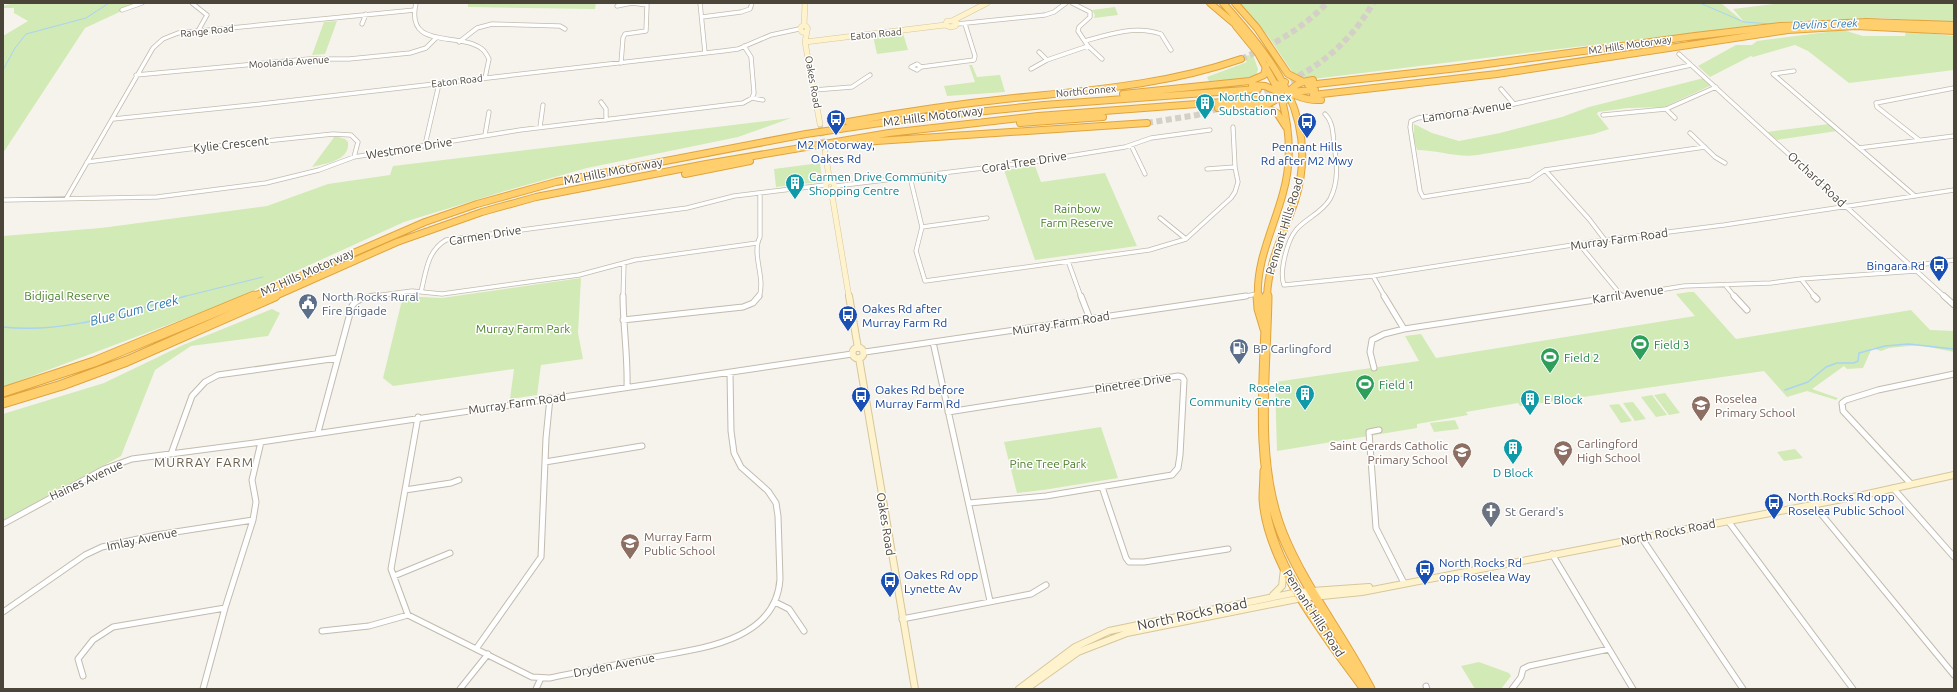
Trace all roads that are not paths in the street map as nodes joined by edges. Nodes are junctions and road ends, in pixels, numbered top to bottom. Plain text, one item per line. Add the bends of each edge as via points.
1 (142, 3) edge
2 (192, 3) edge
3 (416, 3) edge
4 (700, 3) edge
5 (752, 3) edge
6 (805, 3) edge
7 (985, 3) edge
8 (1066, 3) edge
9 (1072, 3) edge
10 (1210, 3) edge
11 (1216, 3) edge
12 (1223, 3) edge
13 (1229, 3) edge
14 (1235, 3) edge
15 (617, 6) dead end
16 (122, 10) dead end
17 (415, 10) junction
18 (366, 14) junction
19 (702, 17) junction
20 (952, 20) junction
21 (362, 24) dead end
22 (957, 24) junction
23 (964, 24) junction
24 (946, 25) junction
25 (1236, 25) junction
26 (565, 29) dead end
27 (806, 29) junction
28 (1953, 29) edge
29 (800, 30) junction
30 (198, 31) junction
31 (436, 38) junction
32 (1260, 38) junction
33 (805, 41) junction
34 (1085, 41) junction
35 (459, 42) junction
36 (1640, 43) junction
37 (744, 46) junction
38 (1088, 46) junction
39 (1610, 48) junction
40 (1171, 50) dead end
41 (1272, 50) junction
42 (1039, 52) dead end
43 (705, 53) junction
44 (1634, 53) junction
45 (1679, 54) dead end
46 (1102, 59) dead end
47 (1241, 59) tunnel mouth
48 (1047, 60) junction
49 (621, 63) junction
50 (1691, 65) junction
51 (1266, 66) junction
52 (920, 67) dead end
53 (1031, 69) dead end
54 (1282, 70) junction
55 (1794, 71) dead end
56 (1460, 74) junction
57 (136, 75) junction
58 (870, 75) dead end
59 (485, 78) junction
60 (1305, 83) junction
61 (440, 84) junction
62 (1218, 85) junction
63 (1716, 86) junction
64 (1954, 88) edge
65 (1501, 89) dead end
66 (814, 90) junction
67 (1258, 90) tunnel mouth
68 (1286, 91) junction
69 (1313, 95) dead end
70 (752, 98) junction
71 (1322, 99) junction
72 (763, 100) dead end
73 (602, 102) dead end
74 (1262, 102) junction
75 (1514, 104) junction
76 (543, 105) dead end
77 (1296, 107) junction
78 (929, 109) junction
79 (1666, 109) junction
80 (489, 112) dead end
81 (1325, 114) dead end
82 (1603, 115) dead end
83 (1675, 118) dead end
84 (112, 119) junction
85 (606, 120) junction
86 (820, 124) tunnel mouth
87 (1147, 124) tunnel mouth
88 (540, 127) junction
89 (1233, 127) dead end
90 (1210, 130) dead end
91 (1289, 133) junction
92 (1690, 133) dead end
93 (485, 136) junction
94 (1954, 136) edge
95 (1919, 140) junction
96 (425, 145) junction
97 (837, 145) junction
98 (1131, 145) junction
99 (1704, 147) junction
100 (1859, 148) junction
101 (825, 152) tunnel mouth
102 (354, 157) junction
103 (87, 162) junction
104 (1725, 163) dead end
105 (1235, 167) junction
106 (1208, 169) dead end
107 (610, 170) junction
108 (1545, 170) junction
109 (1145, 174) dead end
110 (910, 177) junction
111 (827, 184) junction
112 (833, 188) junction
113 (1954, 190) edge
114 (760, 193) junction
115 (1915, 196) junction
116 (536, 197) junction
117 (66, 199) junction
118 (4, 200) dead end
119 (1846, 207) junction
120 (987, 218) dead end
121 (1160, 218) dead end
122 (922, 227) junction
123 (1186, 239) junction
124 (1605, 240) junction
125 (757, 243) junction
126 (1579, 244) junction
127 (1954, 260) edge
128 (1068, 261) junction
129 (624, 263) junction
130 (1911, 266) junction
131 (1916, 271) junction
132 (1373, 276) junction
133 (1801, 279) junction
134 (1267, 283) junction
135 (1726, 286) junction
136 (421, 292) junction
137 (1257, 294) junction
138 (1621, 295) junction
139 (1817, 299) dead end
140 (1954, 305) edge
141 (1747, 310) dead end
142 (1090, 319) junction
143 (623, 320) junction
144 (1265, 329) junction
145 (1404, 329) junction
146 (933, 342) junction
147 (858, 348) junction
148 (865, 352) junction
149 (852, 354) junction
150 (338, 358) junction
151 (859, 358) junction
152 (1374, 368) dead end
153 (730, 373) junction
154 (1954, 374) edge
155 (627, 387) junction
156 (3, 392) edge
157 (550, 398) junction
158 (3, 403) edge
159 (948, 412) junction
160 (418, 417) junction
161 (1379, 430) dead end
162 (318, 432) junction
163 (261, 442) junction
164 (642, 446) dead end
165 (171, 454) junction
166 (545, 462) junction
167 (1266, 462) junction
168 (1954, 475) edge
169 (459, 480) dead end
170 (1911, 484) junction
171 (1102, 487) junction
172 (1893, 488) junction
173 (405, 490) junction
174 (969, 503) junction
175 (1813, 504) junction
176 (253, 520) junction
177 (1728, 521) junction
178 (3, 524) edge
179 (1641, 538) junction
180 (1228, 549) dead end
181 (450, 552) dead end
182 (1552, 554) junction
183 (1954, 557) edge
184 (1284, 566) junction
185 (394, 576) junction
186 (1404, 583) junction
187 (1046, 585) dead end
188 (1315, 594) junction
189 (1300, 595) junction
190 (1268, 598) junction
191 (990, 601) junction
192 (775, 602) junction
193 (225, 608) junction
194 (3, 612) edge
195 (408, 615) junction
196 (902, 619) junction
197 (322, 630) dead end
198 (804, 631) dead end
199 (476, 649) junction
200 (1609, 649) junction
201 (488, 654) junction
202 (1954, 675) edge
203 (83, 676) dead end
204 (541, 678) junction
205 (203, 689) edge
206 (460, 689) edge
207 (536, 689) edge
208 (915, 689) edge
209 (1019, 689) edge
210 (1026, 689) edge
211 (1365, 689) edge
212 (1370, 689) edge
213 (1512, 689) edge
214 (1633, 689) edge
215 (1743, 689) edge
216 (1853, 689) edge

1 - 16 street
2 - 30 street via 207,15
3 - 17 street
4 - 19 street
5 - 19 street via 750,9 741,12
6 - 27 main road, Oakes Road
7 - 20 main road
8 - 23 street via 1049,14
9 - 34 street via 1091,13 1078,30
10 - 25 highway
11 - 25 highway
12 - 54 highway
13 - 32 highway
14 - 41 highway
15 - 49 street via 632,3 647,5 646,31 625,34
17 - 18 street, Range Road
17 - 31 street via 413,20 418,28
18 - 21 street
18 - 30 street, Range Road
19 - 43 street
20 - 22 main road
20 - 24 main road via 947,21
22 - 23 street
22 - 24 main road, Eaton Road via 952,27
23 - 52 street via 975,56 974,60
24 - 33 main road, Eaton Road
25 - 51 highway
26 - 35 street via 560,26 492,24 477,28
27 - 29 main road
27 - 33 main road, Oakes Road
28 - 36 highway, M2 Hills Motorway via 1946,24 1846,21 1759,27
28 - 44 highway, M2 Hills Motorway via 1856,26 1766,33
29 - 33 main road, Oakes Road
29 - 37 street, Eaton Road via 771,35
30 - 57 street, Range Road via 178,33 163,39 153,48
31 - 35 street
31 - 57 street, Moolanda Avenue via 426,48 410,53 349,59 309,59
32 - 41 highway
32 - 54 highway
33 - 66 main road, Oakes Road
34 - 38 street
34 - 40 street via 1114,34 1150,30 1161,34
35 - 59 street via 482,49 489,58
36 - 39 highway, M2 Hills Motorway
36 - 60 highway
37 - 43 street, Eaton Road
37 - 70 street via 750,56 754,93
38 - 46 street
38 - 48 street
39 - 56 highway via 1582,55
39 - 60 highway, M2 Hills Motorway via 1414,74
41 - 54 highway
42 - 48 street
43 - 49 street, Eaton Road
44 - 56 highway
44 - 69 highway, M2 Hills Motorway via 1460,79
44 - 71 highway via 1473,82
45 - 50 street, Orchard Road
47 - 78 highway, NorthConnex via 1189,76 1146,85
48 - 53 street
49 - 59 street, Eaton Road
50 - 63 street, Orchard Road
50 - 75 street, Lamorna Avenue
51 - 62 highway via 1265,74 1255,80
51 - 68 highway via 1275,83
54 - 60 highway
54 - 68 highway
55 - 100 street via 1773,74
56 - 68 highway
57 - 84 street, Range Road
58 - 66 street via 852,87
59 - 61 street, Eaton Road
60 - 68 highway
61 - 84 street, Eaton Road
61 - 96 street
62 - 68 highway via 1260,85
62 - 78 highway
63 - 79 street
63 - 119 street, Orchard Road
64 - 95 street via 1876,103 1877,107
65 - 75 street
66 - 86 main road, Oakes Road
67 - 107 highway, M2 Hills Motorway via 1044,104 914,118 806,134
68 - 71 highway via 1306,99
68 - 74 highway via 1274,101
68 - 77 highway
68 - 91 highway, Pennant Hills Road via 1283,104
70 - 72 street, Westmore Drive
70 - 85 street, Westmore Drive via 743,103
71 - 77 highway
73 - 85 street via 606,108
74 - 91 highway via 1279,115
74 - 97 highway via 982,127
74 - 116 highway, M2 Hills Motorway via 1038,116 889,133 706,164
75 - 108 street, Lamorna Avenue via 1411,121 1420,191 1423,197 1530,180
76 - 88 street
77 - 134 highway, Pennant Hills Road via 1302,147 1300,173 1296,195 1272,260
78 - 107 highway via 834,124
79 - 82 street
79 - 83 street
80 - 93 street
81 - 132 street, Murray Farm Road via 1332,128 1336,183 1328,203 1293,234 1282,271 1282,281 1284,285
84 - 103 street, Range Road
85 - 88 street, Westmore Drive
87 - 97 highway via 908,138
88 - 93 street, Westmore Drive
89 - 105 street
90 - 98 street, Coral Tree Drive via 1151,138
91 - 137 highway, Pennant Hills Road via 1288,172 1259,273
92 - 99 street
93 - 96 street, Westmore Drive
94 - 95 street
95 - 100 street
96 - 102 street, Westmore Drive
97 - 116 highway, M2 Hills Motorway via 619,185
98 - 109 street
98 - 110 street, Coral Tree Drive via 1032,162
99 - 104 street
99 - 108 street, Lamorna Avenue
100 - 115 street
101 - 111 main road
102 - 103 street, Kylie Crescent via 358,142 351,135 333,134
102 - 117 street, Westmore Drive via 319,170 266,183 157,197
103 - 117 street, Range Road
105 - 106 street
105 - 123 street via 1238,182 1231,198
107 - 156 highway, M2 Hills Motorway via 477,204 425,222 136,345
108 - 124 street
110 - 112 street, Coral Tree Drive
110 - 122 street
111 - 112 main road via 826,189
111 - 114 street, Carmen Drive
112 - 147 main road
113 - 115 street, Murray Farm Road
114 - 125 street via 760,237
114 - 136 street, Carmen Drive via 734,196 687,208 446,240 438,243 430,252
115 - 119 street, Murray Farm Road
116 - 158 highway, M2 Hills Motorway via 458,219 396,242 127,361
117 - 118 street, Westmore Drive
119 - 124 street, Murray Farm Road
119 - 130 street, Orchard Road
120 - 122 street
121 - 123 street
122 - 128 street via 916,251 925,281
123 - 128 street via 1149,250
124 - 126 street, Murray Farm Road
125 - 129 street
125 - 143 street via 761,292 752,304 740,308
126 - 132 street, Murray Farm Road
126 - 138 street
127 - 130 street
128 - 142 street
129 - 136 street via 579,275 442,294
129 - 143 street
130 - 131 street, Orchard Road
131 - 133 street, Karril Avenue
131 - 140 street, Orchard Road
132 - 145 street
133 - 135 street, Karril Avenue
133 - 139 street
134 - 137 highway via 1262,292
134 - 144 highway, Pennant Hills Road
135 - 138 street, Karril Avenue via 1684,286
135 - 141 street
136 - 150 street via 364,297 355,302
137 - 142 street, Murray Farm Road
137 - 144 highway, Pennant Hills Road via 1260,317
138 - 145 street, Karril Avenue
142 - 146 street, Murray Farm Road
143 - 155 street via 628,361
144 - 167 highway, Pennant Hills Road
145 - 152 street, Karril Avenue via 1372,340 1370,352
146 - 148 street, Murray Farm Road
146 - 159 street
147 - 148 main road
147 - 149 main road
148 - 151 main road via 863,357
149 - 151 main road
149 - 153 street, Murray Farm Road
150 - 162 street
150 - 165 street via 218,374 205,382 192,396
151 - 196 main road, Oakes Road
153 - 155 street, Murray Farm Road
153 - 192 street, Dryden Avenue via 733,446 737,462 768,491 776,504 780,584
154 - 170 street via 1878,390 1842,403 1843,411
155 - 157 street, Murray Farm Road
157 - 160 street, Murray Farm Road
157 - 166 street
159 - 171 street, Pinetree Drive via 1182,377 1182,438 1176,472 1172,475
159 - 174 street
160 - 162 street, Murray Farm Road
160 - 173 street
161 - 186 street via 1369,432 1376,528
162 - 163 street, Haines Avenue
163 - 165 street, Haines Avenue
163 - 176 street via 252,480 256,502
164 - 166 street
165 - 178 street, Haines Avenue via 132,459 104,469
166 - 199 street via 541,557
167 - 184 highway, Pennant Hills Road via 1262,488 1266,516
167 - 188 highway, Pennant Hills Road via 1279,523
168 - 170 main road, North Rocks Road
169 - 173 street
170 - 172 main road, North Rocks Road
171 - 174 street, Pinetree Drive via 1046,496
171 - 180 street via 1129,562
172 - 175 main road, North Rocks Road
172 - 183 street
173 - 185 street via 392,569
174 - 191 street
175 - 177 main road, North Rocks Road
175 - 202 street
176 - 193 street
176 - 194 street, Imlay Avenue via 156,535 102,547 85,555
177 - 179 main road, North Rocks Road
177 - 216 street
179 - 182 main road, North Rocks Road
179 - 215 street
181 - 185 street
182 - 186 main road, North Rocks Road
182 - 200 street
184 - 189 highway, Pennant Hills Road
184 - 190 main road via 1282,586
185 - 195 street
186 - 188 main road, North Rocks Road via 1362,592
187 - 191 street via 1031,594
188 - 189 main road, North Rocks Road
188 - 212 highway, Pennant Hills Road
189 - 190 main road, North Rocks Road
189 - 210 main road, North Rocks Road via 1142,629 1106,640 1078,652
189 - 211 highway, Pennant Hills Road
190 - 209 main road, North Rocks Road via 1099,634 1075,647
191 - 196 street
192 - 198 street via 787,605
192 - 204 street, Dryden Avenue via 763,618 751,628 720,644
193 - 203 street via 113,627 93,640 78,659
193 - 205 street
195 - 197 street via 369,626
195 - 199 street, Dryden Avenue
196 - 208 main road, Oakes Road
199 - 201 street, Dryden Avenue
200 - 213 street via 1529,666 1523,669 1521,677
200 - 214 street
201 - 204 street, Dryden Avenue via 532,677
201 - 206 street
204 - 207 street

